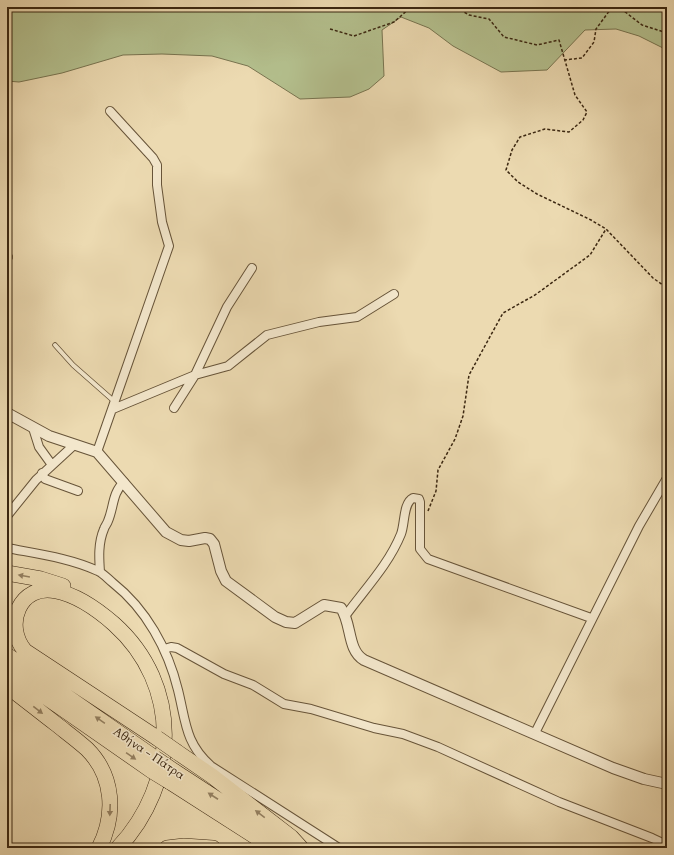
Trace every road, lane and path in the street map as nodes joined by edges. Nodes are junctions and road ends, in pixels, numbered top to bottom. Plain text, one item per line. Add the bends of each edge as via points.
1 (411, 7) edge
2 (456, 7) edge
3 (330, 29) dead end
4 (667, 33) edge
5 (564, 60) junction
6 (110, 111) dead end
7 (606, 229) junction
8 (252, 268) dead end
9 (667, 288) edge
10 (394, 294) dead end
11 (56, 346) dead end
12 (195, 375) junction
13 (114, 406) junction
14 (174, 408) dead end
15 (7, 412) edge
16 (33, 428) junction
17 (74, 445) junction
18 (97, 452) junction
19 (52, 465) junction
20 (42, 474) junction
21 (667, 478) edge
22 (124, 482) junction
23 (78, 491) dead end
24 (428, 512) dead end
25 (7, 516) edge
26 (7, 548) edge
27 (100, 572) junction
28 (7, 573) edge
29 (346, 615) junction
30 (591, 618) junction
31 (164, 649) junction
32 (7, 655) edge
33 (7, 670) edge
34 (7, 686) edge
35 (534, 733) junction
36 (154, 765) junction
37 (172, 776) junction
38 (667, 784) edge
39 (667, 845) edge
40 (99, 848) edge
41 (118, 848) edge
42 (127, 848) edge
43 (167, 848) edge
44 (213, 848) edge
45 (273, 848) edge
46 (292, 848) edge
47 (301, 848) edge
48 (339, 848) edge

1 - 3 path via 394,22 354,36
2 - 5 path via 469,15 489,19 504,37 536,45 558,40
4 - 5 path via 642,25 624,11 610,10 596,29 594,42 582,58
5 - 7 path via 575,95 587,112 583,120 569,132 545,129 520,137 512,150 506,170 518,182 537,194
6 - 13 street via 158,165 157,185 162,222 169,246
7 - 9 path via 653,278
7 - 24 path via 590,256 535,295 503,313 469,375 463,416 455,439 438,470 436,491
8 - 12 street via 227,307
10 - 12 street via 357,317 319,322 267,335 228,366
11 - 13 lane
12 - 13 street
12 - 14 street
13 - 18 street
15 - 16 street
16 - 17 street
16 - 19 street via 39,446
17 - 18 street
17 - 19 street
18 - 22 street
19 - 20 street
20 - 23 street via 45,479
20 - 25 street
21 - 30 street
22 - 27 street via 118,487 104,528 99,549
22 - 29 street via 166,532 189,541 210,539 226,581 275,617 295,623 328,604 341,608
26 - 27 street via 77,562
27 - 31 street via 131,600 155,631
42 -> 28 highway via 155,809 169,763 170,717 166,695 158,674 147,653 131,632 100,605 65,586
29 - 30 street via 380,571 397,543 403,530 408,504 413,498 420,502 422,555
29 - 35 street via 354,651 358,656
30 - 35 street
31 - 39 street via 177,648 224,674 253,685 284,704 311,708 374,728 403,734 438,747 559,802
31 - 48 street via 176,680 187,732 198,755 211,766
36 -> 32 highway, Αθήνα - Πάτρα
33 -> 36 highway, Αθήνα - Πάτρα
34 -> 40 highway via 78,742 100,766 108,786 111,808 108,829
35 - 38 street via 620,771
36 - 37 highway, Αθήνα - Πάτρα, bridge
37 - 45 highway, Αθήνα - Πάτρα
46 -> 37 highway, Αθήνα - Πάτρα
47 -> 41 highway, bridge via 291,837 212,776 177,752 157,738 25,651 16,638 14,621 25,600 39,591 55,590 75,598 117,627 134,646 156,685 164,725 164,748 161,771 146,812
43 - 44 highway

